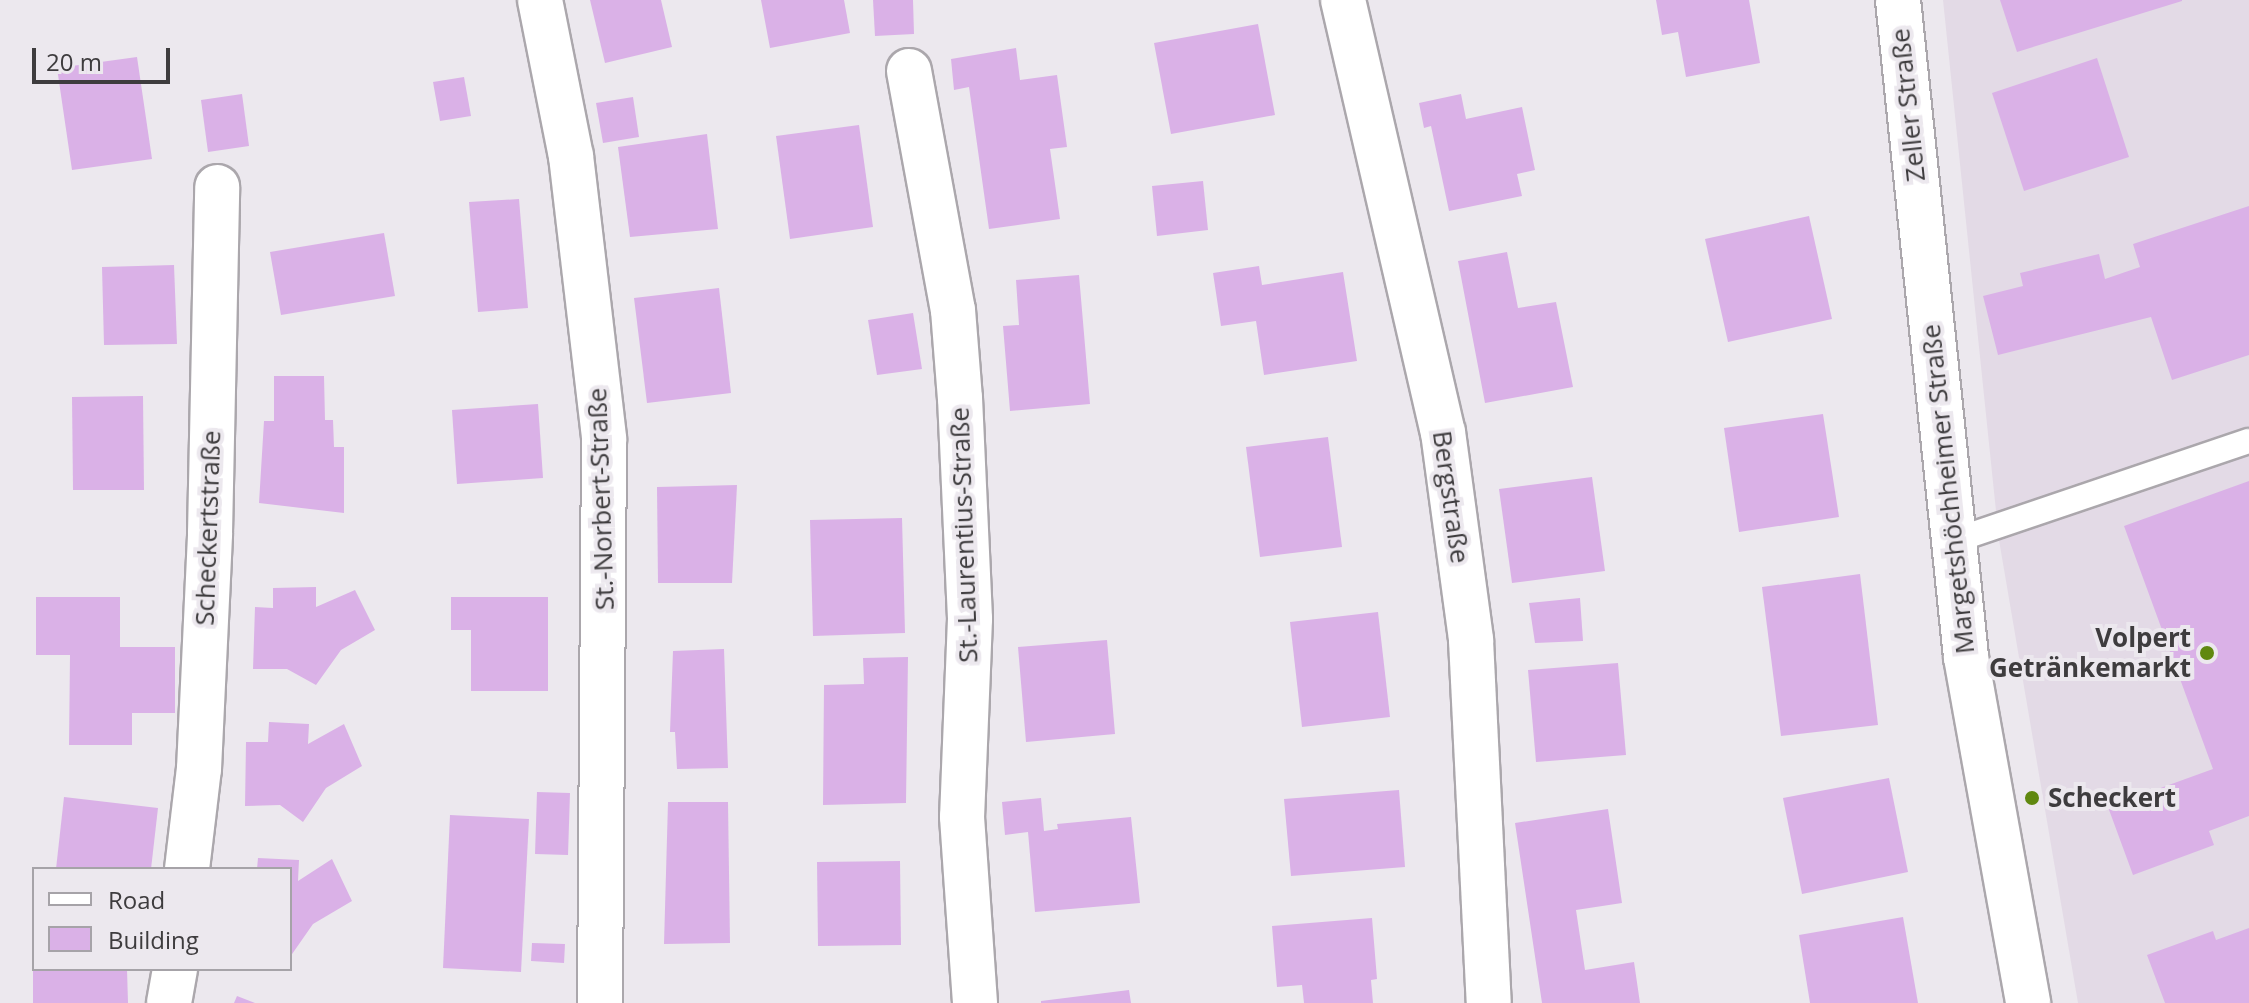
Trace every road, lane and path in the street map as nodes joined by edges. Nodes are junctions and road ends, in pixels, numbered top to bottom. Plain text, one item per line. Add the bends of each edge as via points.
1 (540, 0) edge
2 (1343, 0) edge
3 (1898, 0) edge
4 (909, 71) dead end
5 (217, 187) dead end
6 (1918, 210) joint
7 (2249, 441) edge
8 (1953, 541) junction
9 (187, 867) edge
10 (175, 971) edge
11 (169, 1003) edge
12 (600, 1003) edge
13 (975, 1003) edge
14 (1489, 1003) edge
15 (2028, 1003) edge

1 - 12 street, St.-Norbert-Straße via 571,156 604,439
2 - 14 street, Bergstraße via 1443,432 1471,640
3 - 6 street, Zeller Straße
4 - 13 street, St.-Laurentius-Straße via 953,310 960,398 970,619 962,817
5 - 9 street, Scheckertstraße via 209,549 199,769
6 - 8 street, Margetshöchheimer Straße
7 - 8 lane
8 - 15 street, Margetshöchheimer Straße via 1966,657
10 - 11 street

